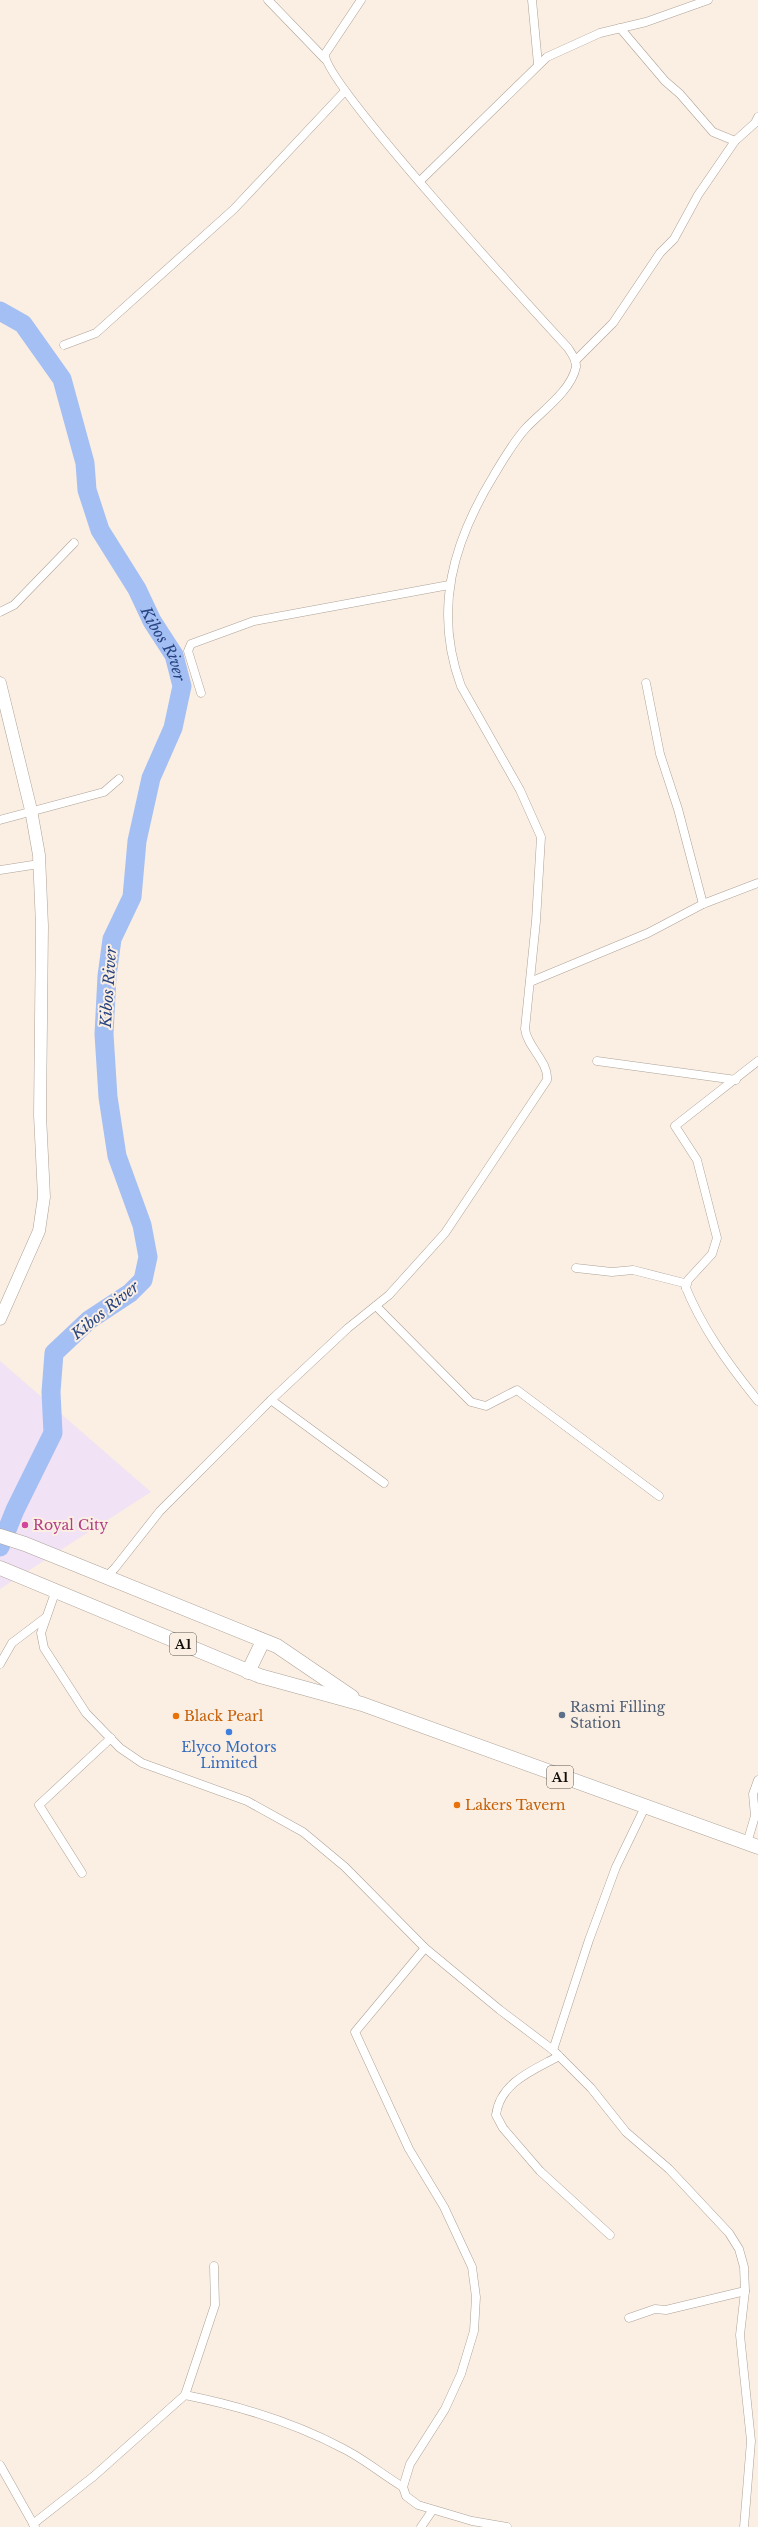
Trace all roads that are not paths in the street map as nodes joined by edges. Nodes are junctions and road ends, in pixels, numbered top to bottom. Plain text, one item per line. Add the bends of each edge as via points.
1 (268, 0) edge
2 (361, 0) edge
3 (532, 0) edge
4 (708, 0) edge
5 (620, 28) junction
6 (325, 59) junction
7 (538, 64) junction
8 (345, 91) junction
9 (758, 117) edge
10 (735, 141) junction
11 (420, 181) junction
12 (64, 345) dead end
13 (575, 362) junction
14 (74, 543) dead end
15 (449, 585) junction
16 (0, 612) edge
17 (0, 683) edge
18 (646, 683) dead end
19 (201, 693) dead end
20 (119, 779) dead end
21 (31, 810) junction
22 (0, 820) edge
23 (39, 864) junction
24 (0, 870) edge
25 (758, 883) edge
26 (703, 904) junction
27 (530, 982) junction
28 (597, 1061) dead end
29 (758, 1061) edge
30 (736, 1080) junction
31 (576, 1268) dead end
32 (686, 1288) junction
33 (376, 1306) junction
34 (0, 1319) edge
35 (271, 1400) junction
36 (758, 1401) edge
37 (384, 1482) dead end
38 (658, 1496) dead end
39 (0, 1536) edge
40 (4, 1569) edge
41 (106, 1577) junction
42 (56, 1590) junction
43 (45, 1618) junction
44 (262, 1641) junction
45 (0, 1664) edge
46 (248, 1672) junction
47 (362, 1704) junction
48 (111, 1738) junction
49 (758, 1780) edge
50 (645, 1807) junction
51 (752, 1845) edge
52 (82, 1873) dead end
53 (425, 1948) junction
54 (553, 2050) junction
55 (559, 2056) junction
56 (610, 2235) dead end
57 (214, 2266) dead end
58 (745, 2291) junction
59 (629, 2318) dead end
60 (185, 2395) junction
61 (0, 2465) edge
62 (403, 2487) junction
63 (432, 2510) junction
64 (34, 2525) edge
65 (421, 2527) edge
66 (507, 2527) edge
67 (744, 2527) edge

1 - 6 street
2 - 6 street via 325,54
3 - 7 street
4 - 5 street via 646,22
5 - 7 street via 569,45
5 - 10 street via 665,82 680,94 713,132
6 - 8 street
7 - 11 street
8 - 11 street
8 - 12 street via 234,209 96,333
9 - 10 street via 756,123
10 - 13 street via 698,195 674,239 660,253 613,323
11 - 13 street via 568,348
13 - 15 street via 576,366 570,380 553,403 526,428 474,507 457,550
14 - 16 street via 14,604
15 - 19 street via 254,621 192,644 188,651
15 - 27 street via 447,632 461,686 520,790 541,837
17 - 21 main road
18 - 26 street via 660,754 678,809
20 - 21 street via 104,792
21 - 22 street
21 - 23 main road
23 - 24 street
23 - 34 main road via 42,926 40,1115 43,1214 39,1231
25 - 26 street
26 - 27 street via 648,933
27 - 33 street via 526,1036 548,1076 546,1084 445,1233
28 - 30 street
29 - 30 street
30 - 32 street via 683,1118 676,1126 697,1160 717,1238 712,1254 688,1280
31 - 32 street via 612,1272 633,1270 684,1284
32 - 36 street via 688,1297 726,1360
33 - 35 street via 348,1328
33 - 38 street via 471,1402 486,1406 517,1390
35 - 37 street
35 - 41 street via 160,1511
39 - 41 highway, A1
40 - 42 highway, A1
41 - 44 highway, A1
42 - 43 street
42 - 46 highway, A1
43 - 45 street via 12,1643
43 - 48 street via 41,1633 44,1648 86,1713
44 - 46 highway
44 - 47 highway, A1 via 277,1646
46 - 47 highway, A1
47 - 50 highway, A1
48 - 52 street via 39,1805
48 - 53 street via 142,1763 247,1801 303,1832 345,1867
49 - 51 street via 753,1794 755,1816
50 - 51 highway, A1
50 - 54 street via 613,1874
53 - 54 street
53 - 62 street via 355,2032 410,2149 444,2207 472,2267 476,2297 474,2331 461,2374 445,2409 410,2464
54 - 55 street
55 - 56 street via 507,2088 496,2115 503,2128 540,2171
55 - 58 street via 591,2088 626,2132 669,2169 729,2233 741,2255
57 - 60 street via 215,2305
58 - 59 street via 666,2310 655,2309
58 - 67 street via 740,2335 751,2441
60 - 62 street via 220,2402 287,2423 345,2449
60 - 64 street via 94,2476
61 - 64 street
62 - 63 street via 406,2496 418,2505
63 - 65 street
63 - 66 street

